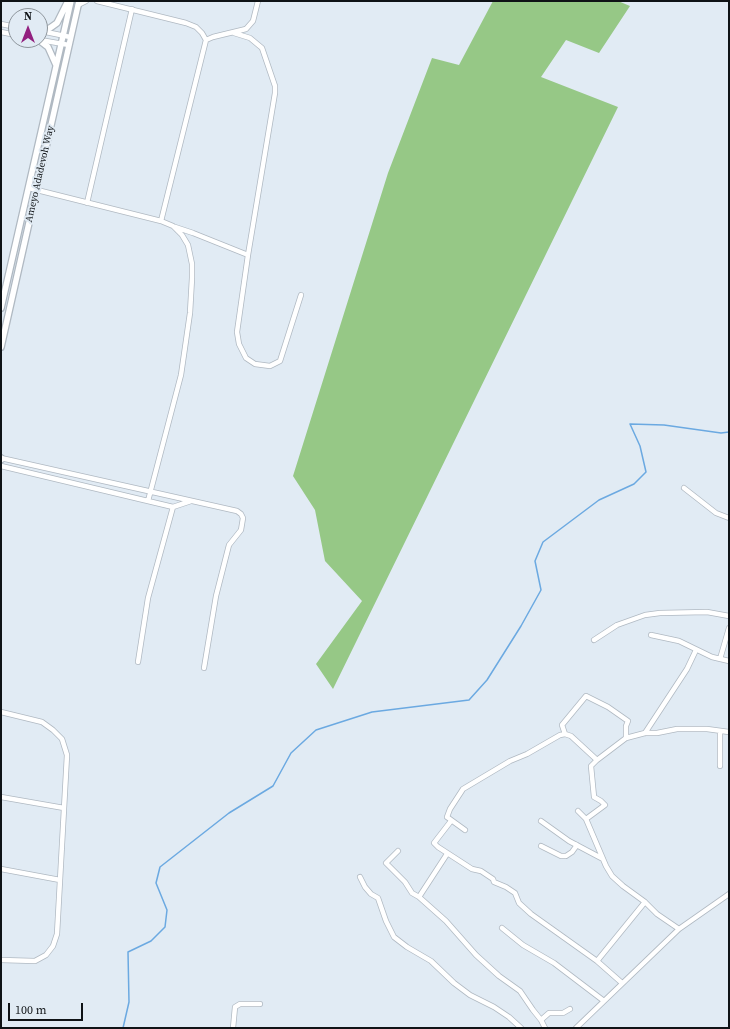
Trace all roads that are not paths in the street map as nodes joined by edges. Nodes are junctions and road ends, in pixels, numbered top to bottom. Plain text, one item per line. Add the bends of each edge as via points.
1 (68, 1) edge
2 (71, 1) edge
3 (86, 1) edge
4 (97, 1) edge
5 (258, 1) edge
6 (78, 3) edge
7 (132, 9) junction
8 (48, 29) edge
9 (48, 33) edge
10 (234, 33) junction
11 (63, 36) junction
12 (70, 37) junction
13 (206, 40) junction
14 (48, 42) edge
15 (61, 44) junction
16 (69, 45) junction
17 (48, 47) edge
18 (56, 67) junction
19 (28, 188) junction
20 (36, 190) junction
21 (87, 203) junction
22 (161, 221) junction
23 (172, 226) junction
24 (248, 255) junction
25 (301, 294) dead end
26 (1, 308) edge
27 (1, 347) edge
28 (1, 458) edge
29 (1, 466) edge
30 (684, 488) dead end
31 (150, 492) junction
32 (148, 501) junction
33 (192, 501) junction
34 (173, 507) junction
35 (729, 518) edge
36 (729, 616) edge
37 (729, 628) edge
38 (651, 635) dead end
39 (594, 640) dead end
40 (696, 650) junction
41 (720, 659) junction
42 (729, 661) edge
43 (138, 662) dead end
44 (204, 668) dead end
45 (1, 712) edge
46 (720, 731) junction
47 (729, 732) edge
48 (645, 733) junction
49 (565, 734) junction
50 (626, 738) junction
51 (597, 760) junction
52 (720, 766) dead end
53 (1, 797) edge
54 (64, 808) junction
55 (578, 811) dead end
56 (586, 819) junction
57 (451, 821) junction
58 (541, 821) dead end
59 (465, 830) dead end
60 (577, 845) junction
61 (541, 846) dead end
62 (398, 851) dead end
63 (447, 854) junction
64 (603, 859) junction
65 (1, 869) edge
66 (360, 877) dead end
67 (60, 880) junction
68 (729, 894) edge
69 (419, 897) junction
70 (645, 902) junction
71 (502, 928) dead end
72 (678, 929) junction
73 (1, 960) edge
74 (597, 961) junction
75 (622, 984) junction
76 (604, 1001) junction
77 (260, 1004) dead end
78 (570, 1009) dead end
79 (541, 1020) junction
80 (233, 1028) edge
81 (521, 1028) edge
82 (545, 1028) edge
83 (576, 1028) edge

1 - 8 street via 57,23
2 - 11 street, Ameyo Adadevoh Way
3 - 6 street
4 - 7 street
5 - 10 street via 253,21 246,29
6 - 12 street, Ameyo Adadevoh Way
7 - 13 street via 196,26
7 - 21 street
9 - 11 street
10 - 13 street
10 - 24 street via 250,38 262,48 275,86
11 - 12 street
11 - 15 street, Ameyo Adadevoh Way
12 - 16 street, Ameyo Adadevoh Way
13 - 22 street
14 - 15 street
15 - 16 street
15 - 18 street, Ameyo Adadevoh Way
16 - 20 street, Ameyo Adadevoh Way
17 - 18 street
18 - 19 street, Ameyo Adadevoh Way
19 - 20 street
19 - 26 street, Ameyo Adadevoh Way
20 - 21 street
20 - 27 street, Ameyo Adadevoh Way
21 - 22 street
22 - 23 street
23 - 24 street
23 - 31 street via 188,245 192,264 190,313 180,376
24 - 25 street via 237,332 239,344 246,358 255,364 270,366 280,361
28 - 31 street
29 - 32 street
30 - 35 street via 716,513
31 - 32 street
31 - 33 street
32 - 34 street
33 - 34 street
33 - 44 street via 237,511 243,518 241,530 229,545 216,596
34 - 43 street via 148,598
36 - 39 street via 707,612 645,615 617,625
37 - 41 street
38 - 40 street via 679,641
40 - 41 street
40 - 48 street via 687,669
41 - 42 street
45 - 54 street via 42,722 62,739 67,754
46 - 47 street
46 - 48 street via 677,729
46 - 52 street
48 - 50 street
49 - 50 street via 562,724 586,696 608,707 628,722
49 - 51 street via 571,736
49 - 57 street via 510,761 463,789 447,817
50 - 51 street
51 - 56 street via 591,766 594,797 605,805
53 - 54 street
54 - 67 street
55 - 56 street
56 - 64 street
57 - 59 street
57 - 63 street via 434,843
58 - 60 street
60 - 61 street via 566,856
60 - 64 street
62 - 69 street via 386,862
63 - 69 street
63 - 74 street via 472,869 481,871 494,882 515,893 519,903 531,914
64 - 70 street via 612,876
65 - 67 street
66 - 81 street via 371,894 378,898 394,937 431,961 454,983 509,1017
67 - 73 street via 57,934 53,946 46,955 35,961
68 - 72 street
69 - 79 street via 446,921 476,955 520,991
70 - 72 street via 656,914
70 - 74 street
71 - 76 street
72 - 75 street
74 - 75 street
75 - 76 street
76 - 83 street
77 - 80 street via 240,1004 235,1007
78 - 79 street via 563,1013 549,1013
79 - 82 street

